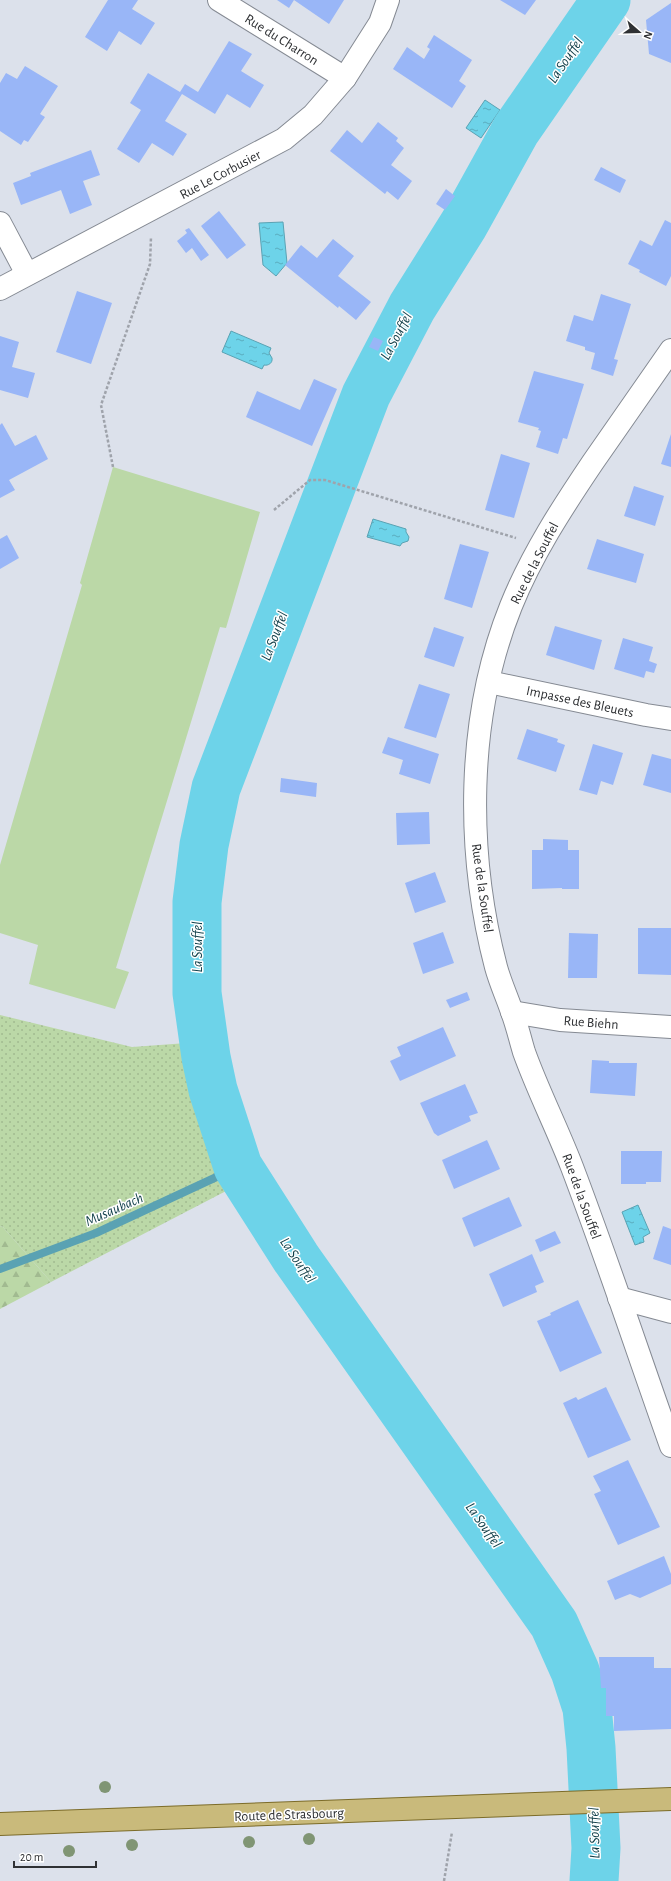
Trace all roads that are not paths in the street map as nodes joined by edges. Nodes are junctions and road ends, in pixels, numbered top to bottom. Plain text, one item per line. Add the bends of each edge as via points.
1 (219, 0) edge
2 (388, 0) edge
3 (345, 78) junction
4 (0, 223) edge
5 (27, 274) junction
6 (0, 289) edge
7 (671, 350) edge
8 (490, 682) junction
9 (671, 718) edge
10 (512, 1012) junction
11 (671, 1027) edge
12 (619, 1298) junction
13 (671, 1312) edge
14 (671, 1446) edge
15 (671, 1799) edge
16 (0, 1824) edge

1 - 3 street, Rue du Charron
2 - 3 street, Rue Le Corbusier via 380,24
3 - 5 street, Rue Le Corbusier via 313,114 284,140
4 - 5 street
5 - 6 street, Rue Le Corbusier
7 - 8 street, Rue de la Souffel via 540,546 510,608
8 - 9 street, Impasse des Bleuets
8 - 10 street, Rue de la Souffel via 477,759 475,828 485,914 497,969
10 - 11 street, Rue Biehn via 560,1020
10 - 12 street, Rue de la Souffel via 524,1051 572,1167
12 - 13 street
12 - 14 street, Rue de la Souffel
15 - 16 main road, Route de Strasbourg

